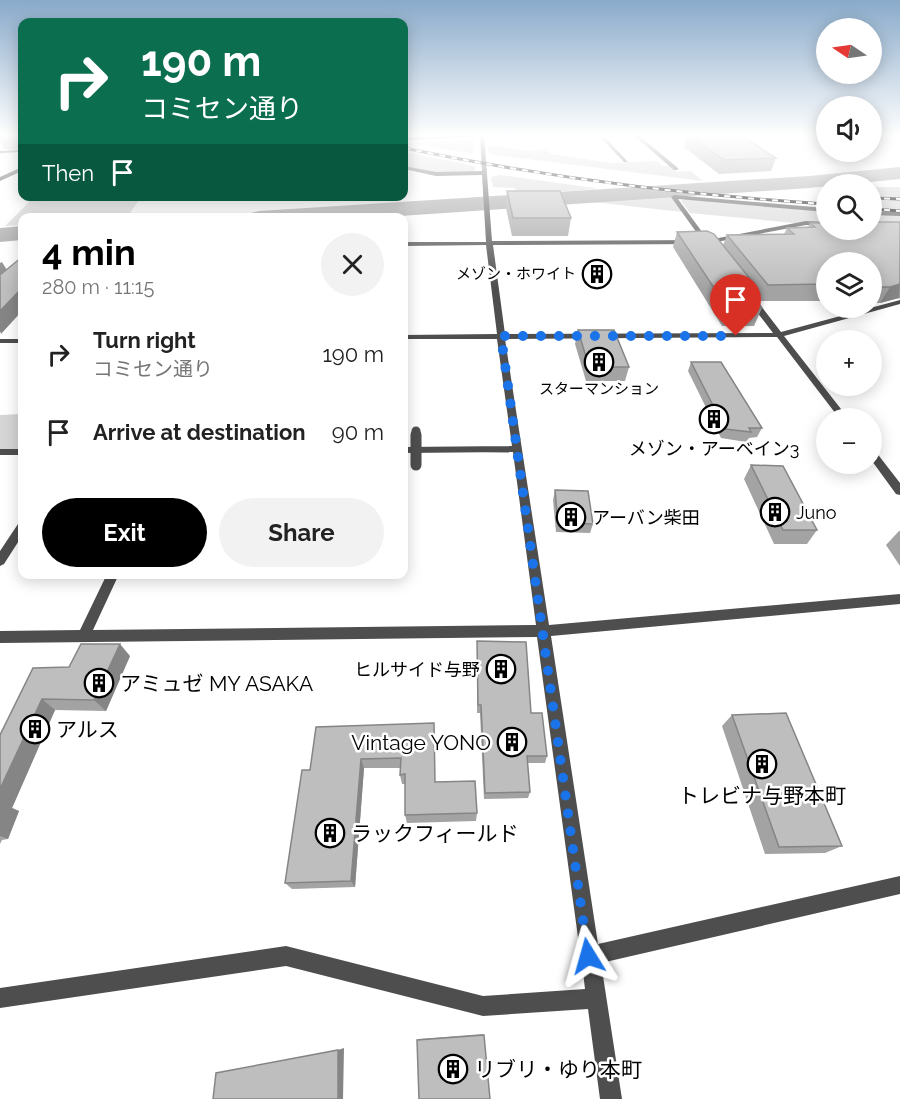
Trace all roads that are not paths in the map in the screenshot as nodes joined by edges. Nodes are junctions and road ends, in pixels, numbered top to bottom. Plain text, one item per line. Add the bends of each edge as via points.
1 (484, 185) edge
2 (816, 209) edge
3 (882, 213) edge
4 (900, 214) edge
5 (816, 224) edge
6 (707, 242) junction
7 (489, 243) junction
8 (408, 244) edge
9 (714, 251) edge
10 (743, 288) edge
11 (900, 302) edge
12 (780, 335) junction
13 (501, 336) junction
14 (408, 337) edge
15 (0, 341) edge
16 (18, 341) edge
17 (836, 408) edge
18 (416, 431) dead end
19 (516, 449) junction
20 (408, 450) edge
21 (0, 452) edge
22 (18, 452) edge
23 (416, 465) dead end
24 (882, 467) edge
25 (900, 491) edge
26 (18, 532) edge
27 (0, 561) edge
28 (111, 579) edge
29 (900, 599) edge
30 (545, 631) junction
31 (84, 635) junction
32 (0, 637) edge
33 (900, 885) edge
34 (588, 956) junction
35 (595, 998) junction
36 (0, 999) edge
37 (611, 1099) edge

1 - 7 street
2 - 6 street via 674,197
3 - 4 street
5 - 6 street
6 - 7 street
6 - 9 street
7 - 8 street
7 - 13 street
10 - 12 street
11 - 12 street
12 - 13 street
12 - 17 street
13 - 14 street
13 - 19 street
15 - 16 street
18 - 23 street, bridge
19 - 20 street
19 - 30 street
21 - 22 street
24 - 25 street
26 - 27 street
28 - 31 street
29 - 30 street
30 - 31 street
30 - 34 street
31 - 32 street
33 - 34 street
34 - 35 street
35 - 36 street via 483,1006 286,956
35 - 37 street

